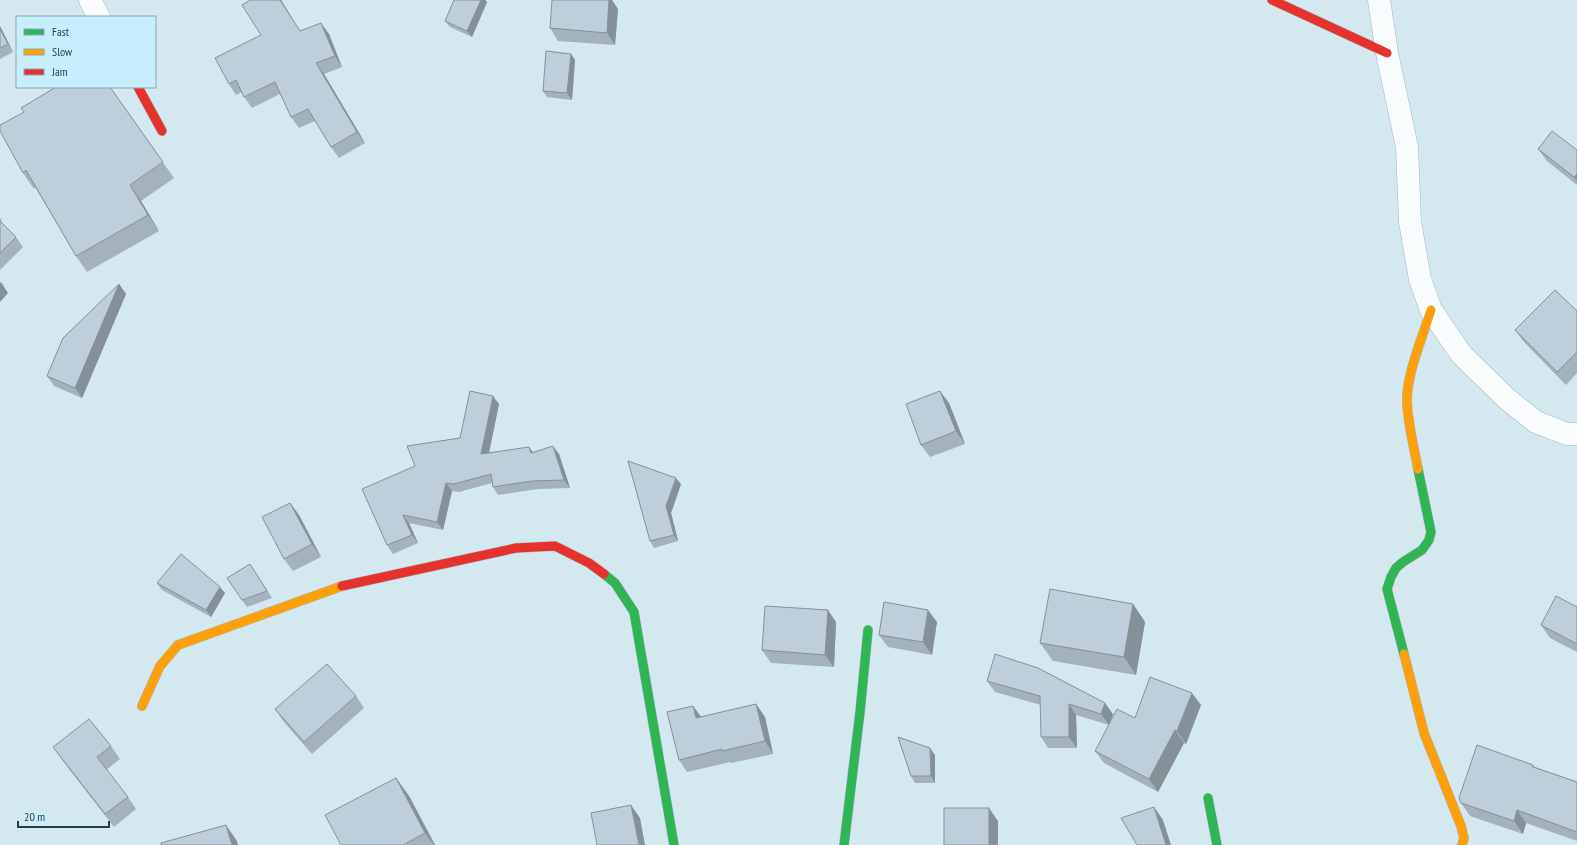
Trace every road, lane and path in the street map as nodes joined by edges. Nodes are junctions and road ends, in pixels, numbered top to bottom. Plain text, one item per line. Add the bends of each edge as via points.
1 (90, 0) edge
2 (1272, 0) edge
3 (1379, 0) edge
4 (98, 16) edge
5 (1386, 53) junction
6 (139, 88) edge
7 (162, 131) dead end
8 (1430, 310) junction
9 (1577, 434) edge
10 (868, 630) dead end
11 (142, 706) dead end
12 (1208, 798) dead end
13 (674, 845) edge
14 (844, 845) edge
15 (1217, 845) edge
16 (1462, 845) edge

1 - 4 street
2 - 5 street
3 - 5 street
5 - 8 street via 1407,147 1412,229 1420,278
6 - 7 street
8 - 9 street via 1461,354 1507,399 1536,422 1567,434
8 - 16 street via 1410,378 1407,400 1431,532 1424,548 1398,566 1387,589 1424,733 1461,826 1464,838
10 - 14 street
11 - 13 street via 159,665 178,645 344,585 516,548 555,546 589,563 615,583 634,612
12 - 15 street

